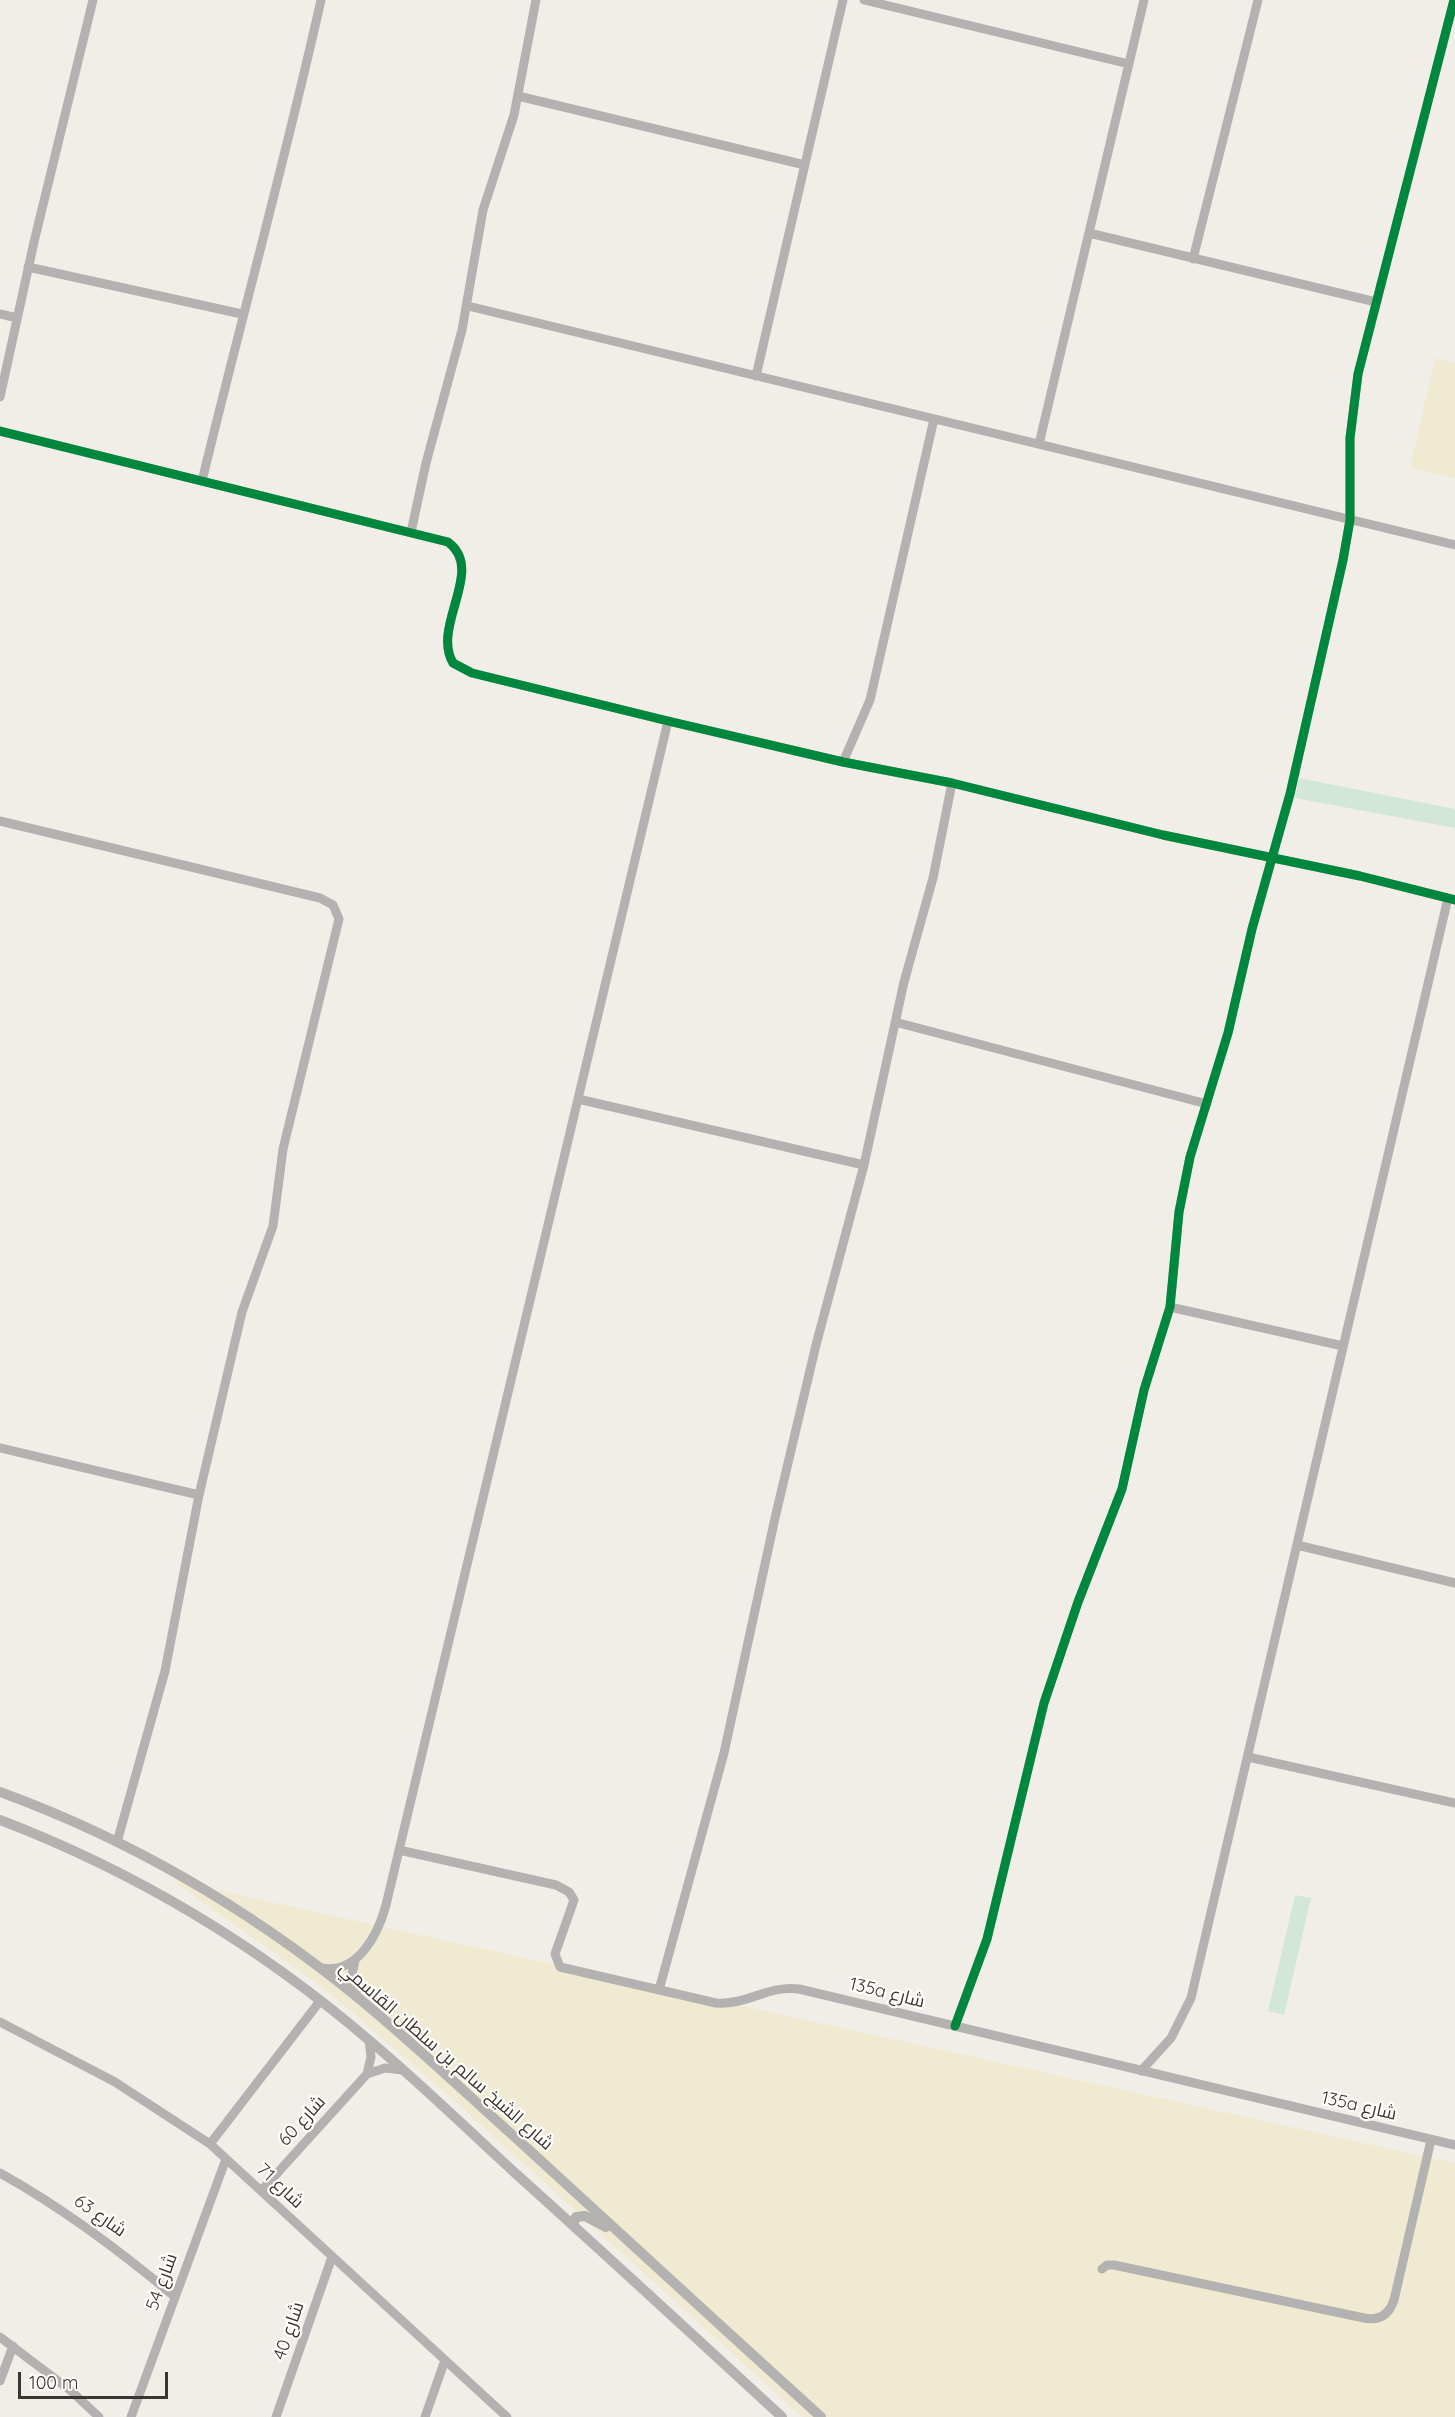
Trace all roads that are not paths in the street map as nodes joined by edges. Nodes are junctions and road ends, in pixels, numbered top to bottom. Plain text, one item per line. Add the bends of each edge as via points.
1 (93, 0) edge
2 (321, 0) edge
3 (536, 0) edge
4 (843, 0) edge
5 (864, 0) edge
6 (1144, 0) edge
7 (1258, 0) edge
8 (1454, 0) edge
9 (1129, 64) junction
10 (518, 96) junction
11 (805, 165) junction
12 (1089, 233) junction
13 (1193, 259) junction
14 (28, 267) junction
15 (1376, 302) junction
16 (468, 306) junction
17 (0, 314) edge
18 (242, 314) junction
19 (17, 318) junction
20 (756, 376) junction
21 (0, 397) edge
22 (934, 419) junction
23 (0, 431) edge
24 (1040, 444) junction
25 (202, 481) junction
26 (1350, 520) junction
27 (411, 532) junction
28 (1455, 545) edge
29 (668, 721) junction
30 (843, 762) junction
31 (952, 783) junction
32 (0, 821) edge
33 (1273, 858) junction
34 (1451, 899) edge
35 (895, 1022) junction
36 (578, 1099) junction
37 (1207, 1104) junction
38 (864, 1165) junction
39 (1170, 1307) junction
40 (1343, 1346) junction
41 (0, 1448) edge
42 (199, 1495) junction
43 (1297, 1545) junction
44 (1455, 1582) edge
45 (1248, 1757) junction
46 (0, 1792) edge
47 (1455, 1803) edge
48 (0, 1820) edge
49 (117, 1842) junction
50 (399, 1850) junction
51 (355, 1960) junction
52 (320, 1967) junction
53 (658, 1990) junction
54 (357, 1997) junction
55 (320, 2001) junction
56 (0, 2022) edge
57 (955, 2026) junction
58 (369, 2040) junction
59 (403, 2070) junction
60 (1141, 2071) junction
61 (367, 2074) junction
62 (1431, 2140) junction
63 (210, 2144) junction
64 (1455, 2145) edge
65 (226, 2159) junction
66 (0, 2173) edge
67 (261, 2191) junction
68 (573, 2225) junction
69 (624, 2238) junction
70 (332, 2257) junction
71 (1102, 2269) dead end
72 (174, 2296) junction
73 (0, 2337) edge
74 (13, 2346) junction
75 (445, 2360) junction
76 (0, 2381) edge
77 (99, 2417) edge
78 (131, 2417) edge
79 (276, 2417) edge
80 (424, 2417) edge
81 (507, 2417) edge
82 (782, 2417) edge
83 (820, 2417) edge

1 - 14 street
2 - 18 street via 288,145
3 - 10 street
4 - 11 street
5 - 9 street
6 - 9 street
7 - 13 street
8 - 15 street
9 - 12 street
10 - 11 street
10 - 16 street via 483,210
11 - 20 street
12 - 13 street
12 - 24 street
13 - 15 street
14 - 18 street
14 - 19 street
15 - 26 street via 1352,411
16 - 20 street
16 - 27 street
17 - 19 street
18 - 25 street
19 - 21 street
20 - 22 street
22 - 24 street
22 - 30 street via 870,700
23 - 25 street
24 - 26 street
25 - 27 street
26 - 28 street
26 - 33 street
27 - 29 street via 448,542 460,555 462,572 446,644 453,663 471,673
29 - 30 street
29 - 36 street
30 - 31 street
31 - 33 street
31 - 35 street via 933,878
32 - 42 street via 320,898 338,911 339,926 283,1149 273,1226 242,1312
33 - 34 street
33 - 37 street
34 - 40 street
35 - 37 street
35 - 38 street
36 - 38 street
36 - 50 street
37 - 39 street via 1184,1184
38 - 53 street via 816,1345 724,1753
39 - 40 street
39 - 57 street via 1146,1381 1122,1489 1044,1703 987,1939
40 - 43 street
41 - 42 street
42 - 49 street via 165,1671
43 - 44 street
43 - 45 street
45 - 47 street
45 - 60 street via 1191,1998 1171,2038
46 - 49 street, شارع الشيخ سالم بن سلطان القاسمي
48 - 55 street via 91,1858 180,1905
49 - 52 street, شارع الشيخ سالم بن سلطان القاسمي via 201,1888
50 - 51 street via 380,1924
50 - 53 street, 135a شارع via 556,1885 569,1892 574,1900 555,1954 560,1967
51 - 52 street via 338,1969
51 - 54 street via 351,1979
52 - 54 street, شارع الشيخ سالم بن سلطان القاسمي
53 - 57 street, 135a شارع via 729,2004 785,1987
54 - 69 street, شارع الشيخ سالم بن سلطان القاسمي
55 - 58 street
55 - 63 street
56 - 63 street, شارع 71 via 115,2082
57 - 60 street, 135a شارع
58 - 59 street
58 - 61 street
59 - 61 street via 385,2068
59 - 68 street
60 - 62 street, 135a شارع
61 - 67 street, شارع 60
62 - 64 street, 135a شارع
62 - 71 street via 1394,2300 1380,2318 1364,2318 1114,2265
63 - 65 street, شارع 71
65 - 67 street, شارع 71
65 - 72 street, شارع 54
66 - 72 street, شارع 63 via 91,2230
67 - 70 street, شارع 71
68 - 69 street via 576,2217 585,2216
68 - 82 street
69 - 83 street, شارع الشيخ سالم بن سلطان القاسمي
70 - 75 street, شارع 71
70 - 79 street, شارع 40
72 - 78 street, شارع 54
73 - 74 street
74 - 76 street
74 - 77 street
75 - 80 street
75 - 81 street, شارع 71

